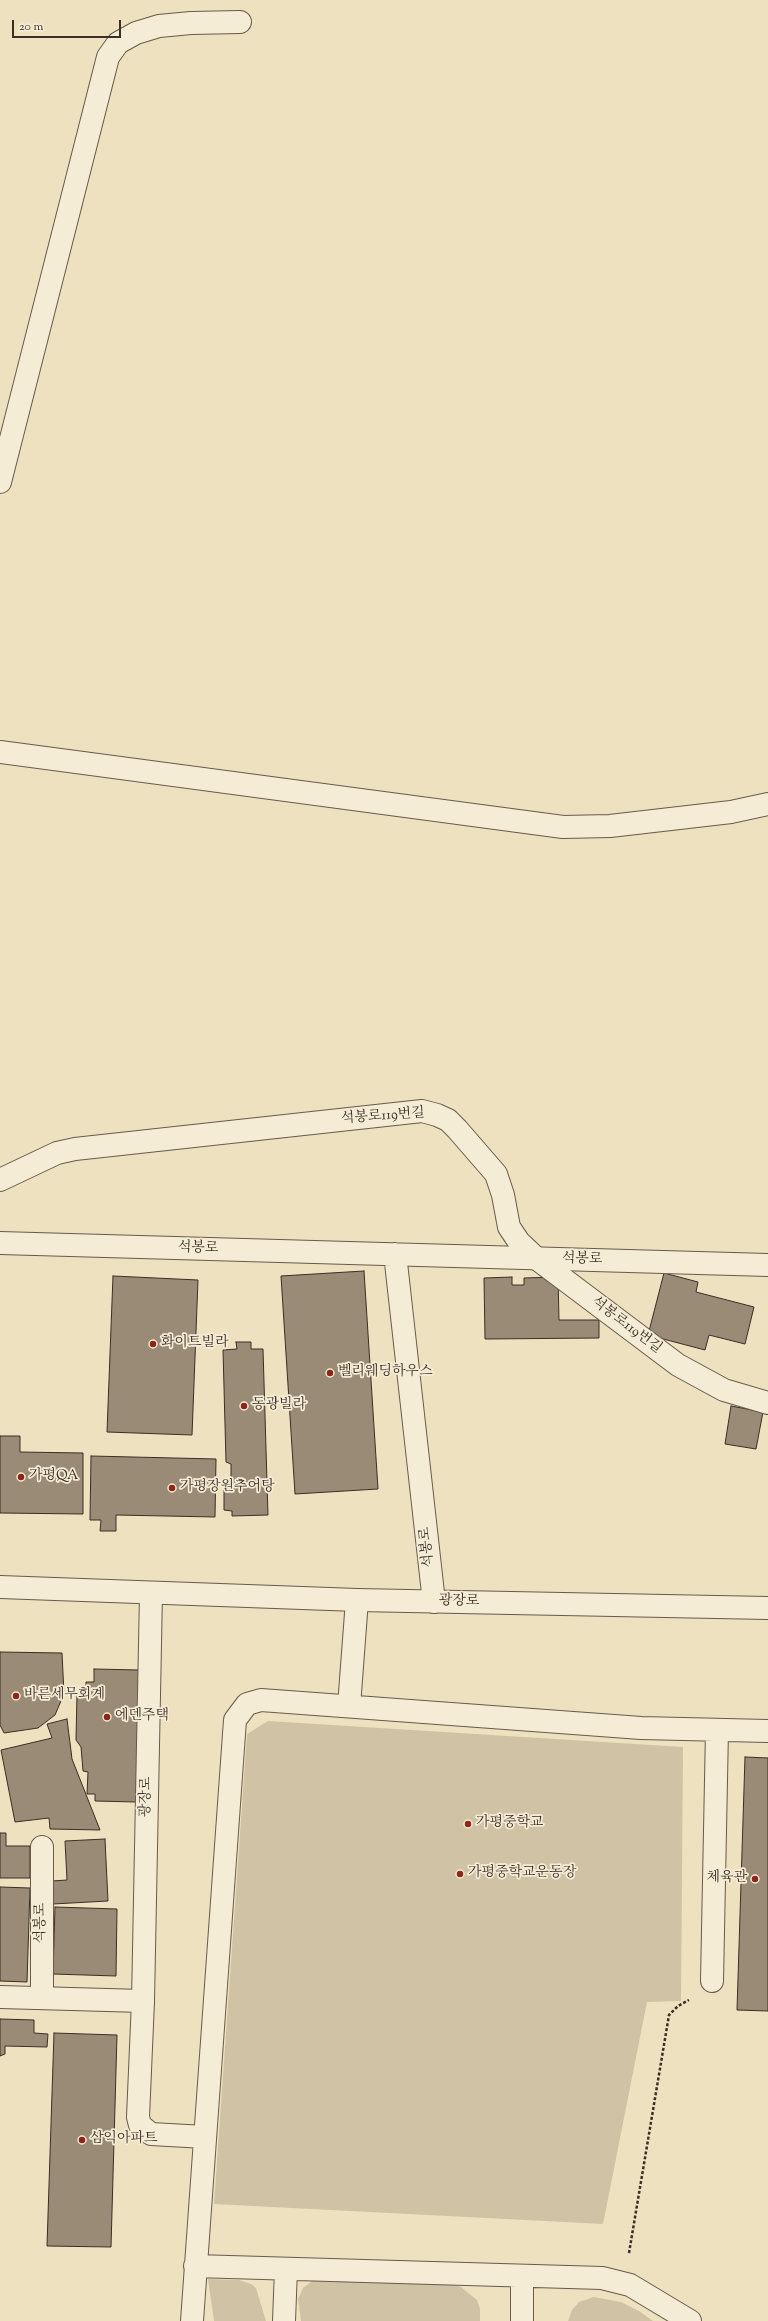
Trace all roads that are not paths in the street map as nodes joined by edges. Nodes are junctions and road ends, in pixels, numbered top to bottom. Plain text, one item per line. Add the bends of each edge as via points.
1 (240, 22) dead end
2 (0, 482) edge
3 (0, 752) edge
4 (768, 804) edge
5 (0, 1180) edge
6 (0, 1243) edge
7 (395, 1254) junction
8 (537, 1258) junction
9 (768, 1266) edge
10 (768, 1403) edge
11 (0, 1587) edge
12 (151, 1593) junction
13 (357, 1600) junction
14 (434, 1602) junction
15 (768, 1608) edge
16 (348, 1706) junction
17 (717, 1730) junction
18 (768, 1731) edge
19 (42, 1847) dead end
20 (712, 1981) dead end
21 (0, 1997) edge
22 (42, 1998) junction
23 (143, 2001) junction
24 (205, 2138) junction
25 (196, 2266) junction
26 (286, 2269) junction
27 (522, 2276) junction
28 (192, 2321) edge
29 (284, 2321) edge
30 (522, 2321) edge
31 (690, 2321) edge

1 - 2 street via 159,26 136,33 118,43 108,57
3 - 4 street via 563,827 610,826 731,812
5 - 8 street, 석봉로119번길 via 57,1153 75,1149 422,1111 448,1120 496,1174 509,1226 520,1242
6 - 7 street, 석봉로
7 - 8 street, 석봉로
7 - 14 street, 석봉로
8 - 9 street, 석봉로
8 - 10 street, 석봉로119번길 via 678,1365 724,1390
11 - 12 street, 광장로
12 - 13 street, 광장로
12 - 23 street, 광장로
13 - 14 street, 광장로
13 - 16 street
14 - 15 street, 광장로
16 - 17 street via 641,1728
16 - 24 street via 261,1700 247,1704 236,1720
17 - 18 street
17 - 20 street
19 - 22 street, 석봉로
21 - 22 street
22 - 23 street
23 - 24 street, 광장로 via 138,2117 140,2125 151,2134
24 - 25 street
25 - 26 street
25 - 28 street
26 - 27 street
26 - 29 street
27 - 30 street
27 - 31 street via 617,2280 630,2285

